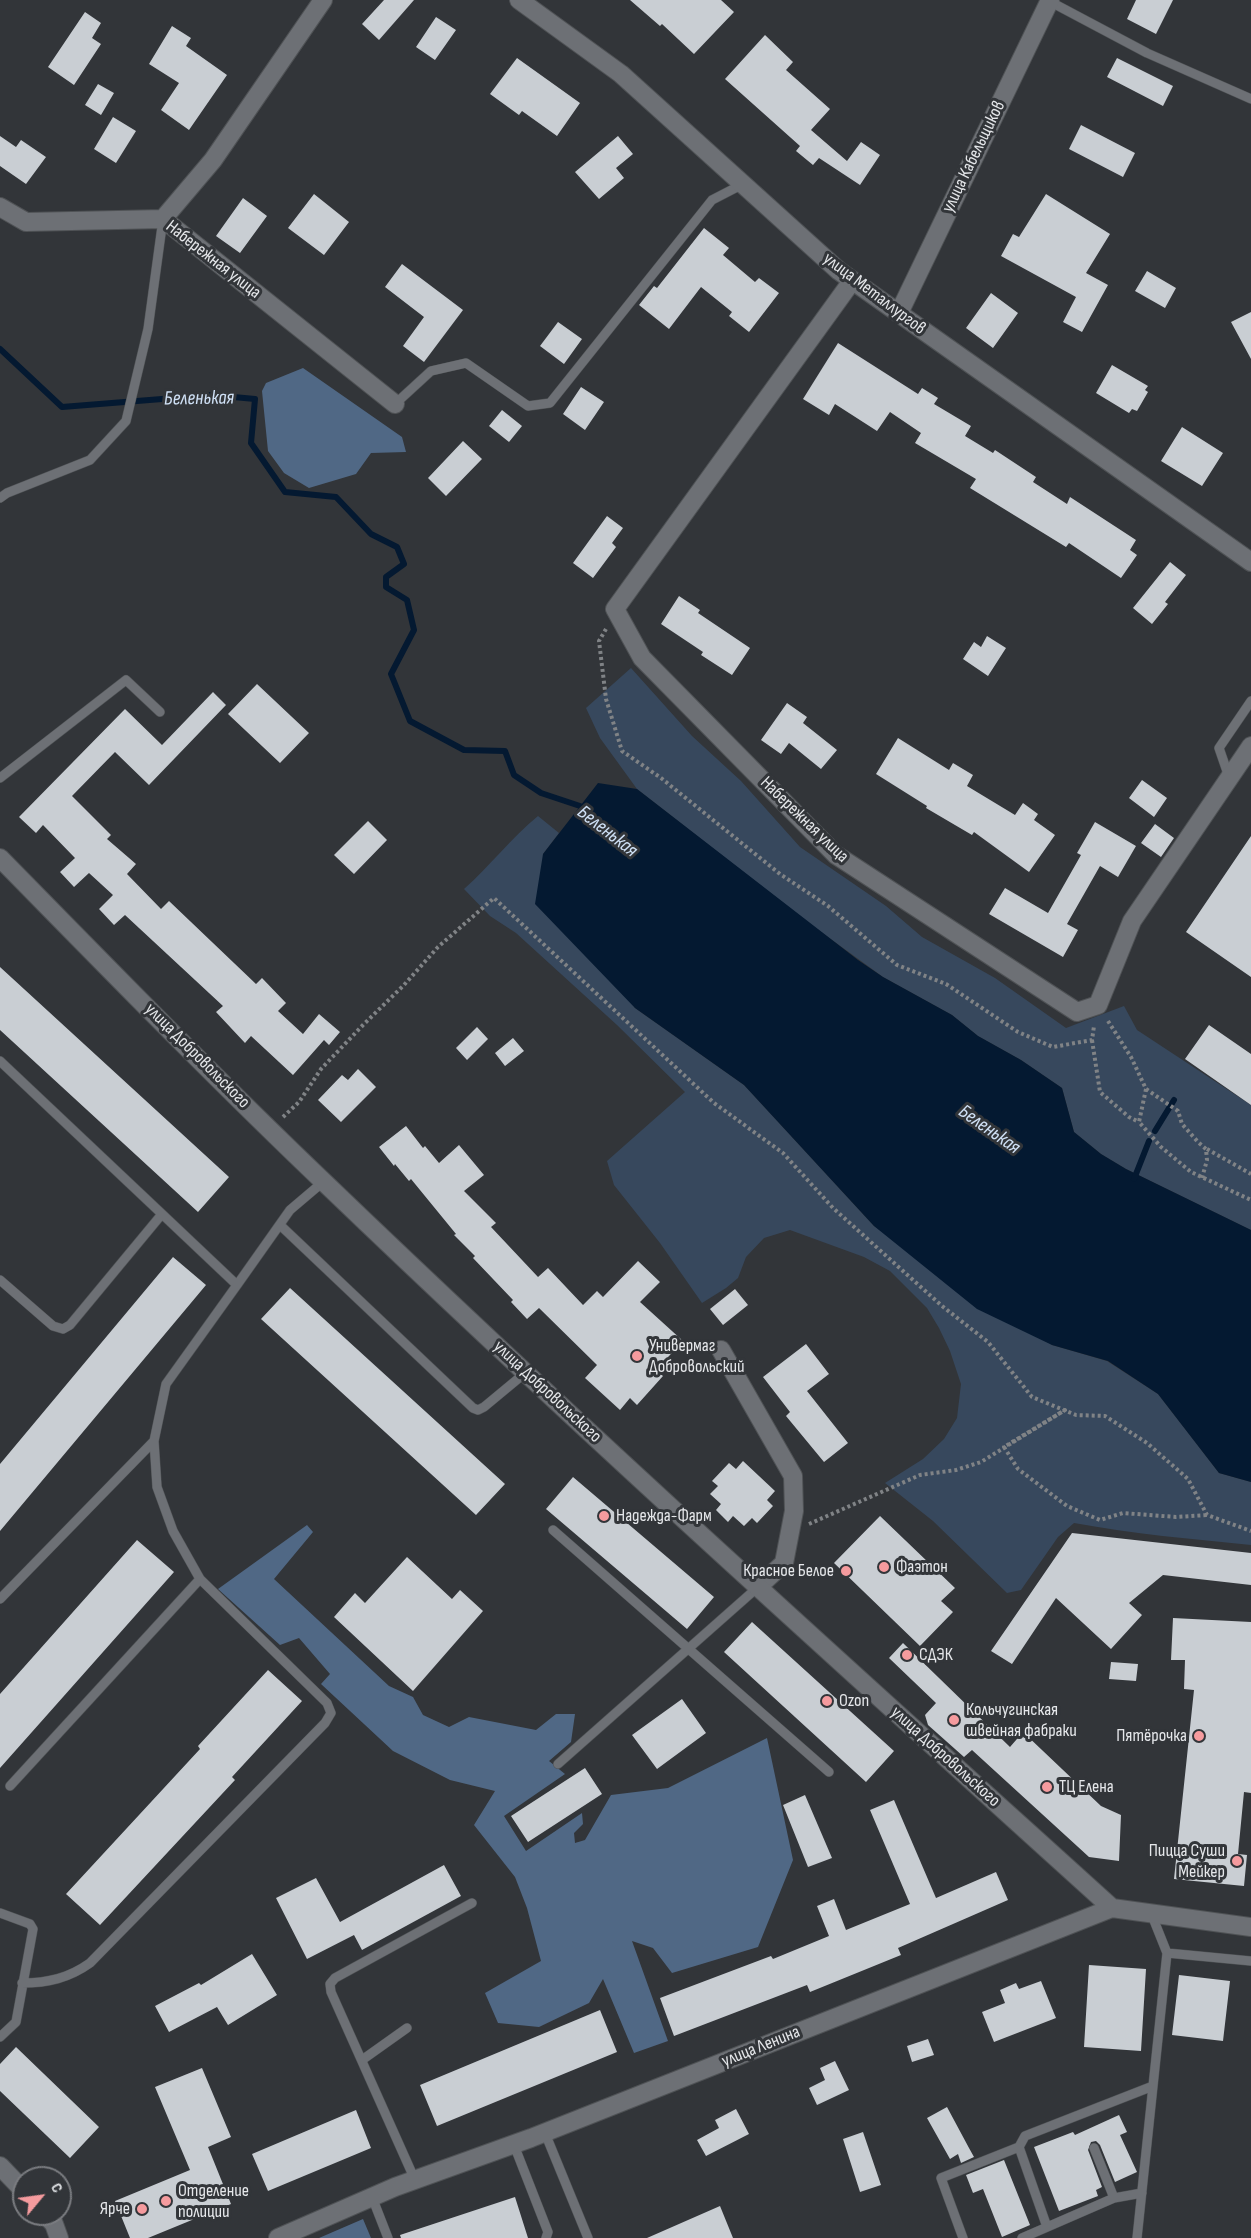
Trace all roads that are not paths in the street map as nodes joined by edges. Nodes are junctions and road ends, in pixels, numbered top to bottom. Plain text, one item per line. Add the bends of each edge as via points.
1 (323, 0) edge
2 (519, 0) edge
3 (1049, 0) edge
4 (1251, 99) edge
5 (743, 184) junction
6 (0, 207) edge
7 (163, 219) junction
8 (852, 281) junction
9 (899, 313) junction
10 (395, 404) joint
11 (0, 498) edge
12 (1251, 562) edge
13 (1251, 701) edge
14 (160, 712) dead end
15 (1251, 746) edge
16 (1230, 777) junction
17 (0, 778) edge
18 (0, 858) edge
19 (0, 1061) edge
20 (323, 1182) junction
21 (162, 1214) junction
22 (280, 1225) junction
23 (0, 1280) edge
24 (237, 1285) junction
25 (721, 1350) dead end
26 (525, 1372) junction
27 (154, 1441) junction
28 (553, 1530) dead end
29 (200, 1579) junction
30 (758, 1587) junction
31 (0, 1599) edge
32 (688, 1649) junction
33 (558, 1764) dead end
34 (829, 1772) dead end
35 (10, 1786) dead end
36 (472, 1903) dead end
37 (1112, 1908) junction
38 (0, 1913) edge
39 (1151, 1913) junction
40 (1251, 1927) edge
41 (1167, 1953) junction
42 (1251, 1962) edge
43 (22, 1983) junction
44 (407, 2028) dead end
45 (0, 2037) edge
46 (362, 2060) junction
47 (1153, 2086) junction
48 (545, 2133) junction
49 (514, 2145) junction
50 (1018, 2146) junction
51 (1094, 2148) dead end
52 (0, 2166) edge
53 (12, 2179) edge
54 (415, 2180) junction
55 (1142, 2193) junction
56 (372, 2198) junction
57 (1114, 2198) junction
58 (1047, 2227) junction
59 (278, 2238) edge
60 (387, 2238) edge
61 (546, 2238) edge
62 (588, 2238) edge
63 (963, 2238) edge
64 (1022, 2238) edge
65 (1137, 2238) edge

1 - 7 street via 213,160
2 - 5 street, улица Металлургов via 621,74
3 - 4 lane via 1147,53
3 - 9 street, улица Кабельщиков
5 - 8 street, улица Металлургов
5 - 10 lane via 712,200 550,403 528,406 466,363 431,371
6 - 7 street, Набережная улица via 26,222
7 - 10 street, Набережная улица
7 - 11 lane via 148,329 126,421 90,460
8 - 9 street, улица Металлургов
8 - 16 street, Набережная улица via 615,609 642,658 836,855 1077,1012 1098,1005 1132,921
9 - 12 street, улица Металлургов
13 - 16 lane via 1219,748
14 - 17 lane via 126,680
15 - 16 street
18 - 20 street, улица Добровольского
19 - 21 lane
20 - 22 lane via 290,1210
20 - 26 street, улица Добровольского
21 - 23 lane via 63,1329 53,1326
21 - 24 lane
22 - 24 lane
22 - 26 lane via 473,1408 484,1407
24 - 27 lane via 166,1384
25 - 30 street via 793,1476 794,1511 784,1563
26 - 30 street, улица Добровольского
27 - 29 lane via 158,1487 173,1531
27 - 31 lane
28 - 32 lane
29 - 35 lane
29 - 43 lane via 327,1703 331,1713 90,1963 60,1979
30 - 32 lane
30 - 37 street, улица Добровольского
32 - 33 lane
32 - 34 lane
36 - 46 lane via 330,1984
37 - 39 street, улица Ленина
37 - 48 street, улица Ленина
38 - 43 lane via 32,1927
39 - 40 street, улица Ленина
39 - 41 lane
41 - 42 lane
41 - 47 lane
43 - 45 lane via 16,2022
44 - 46 lane
46 - 54 lane
47 - 50 lane via 1025,2136
47 - 55 lane
48 - 49 street, улица Ленина
48 - 62 lane
49 - 54 street, улица Ленина
49 - 61 lane via 548,2232
50 - 58 lane
50 - 63 lane via 941,2178
51 - 57 lane
52 - 53 street
54 - 56 street, улица Ленина
55 - 57 lane
55 - 65 lane
56 - 59 street, улица Ленина
56 - 60 lane
57 - 58 lane
58 - 64 lane

